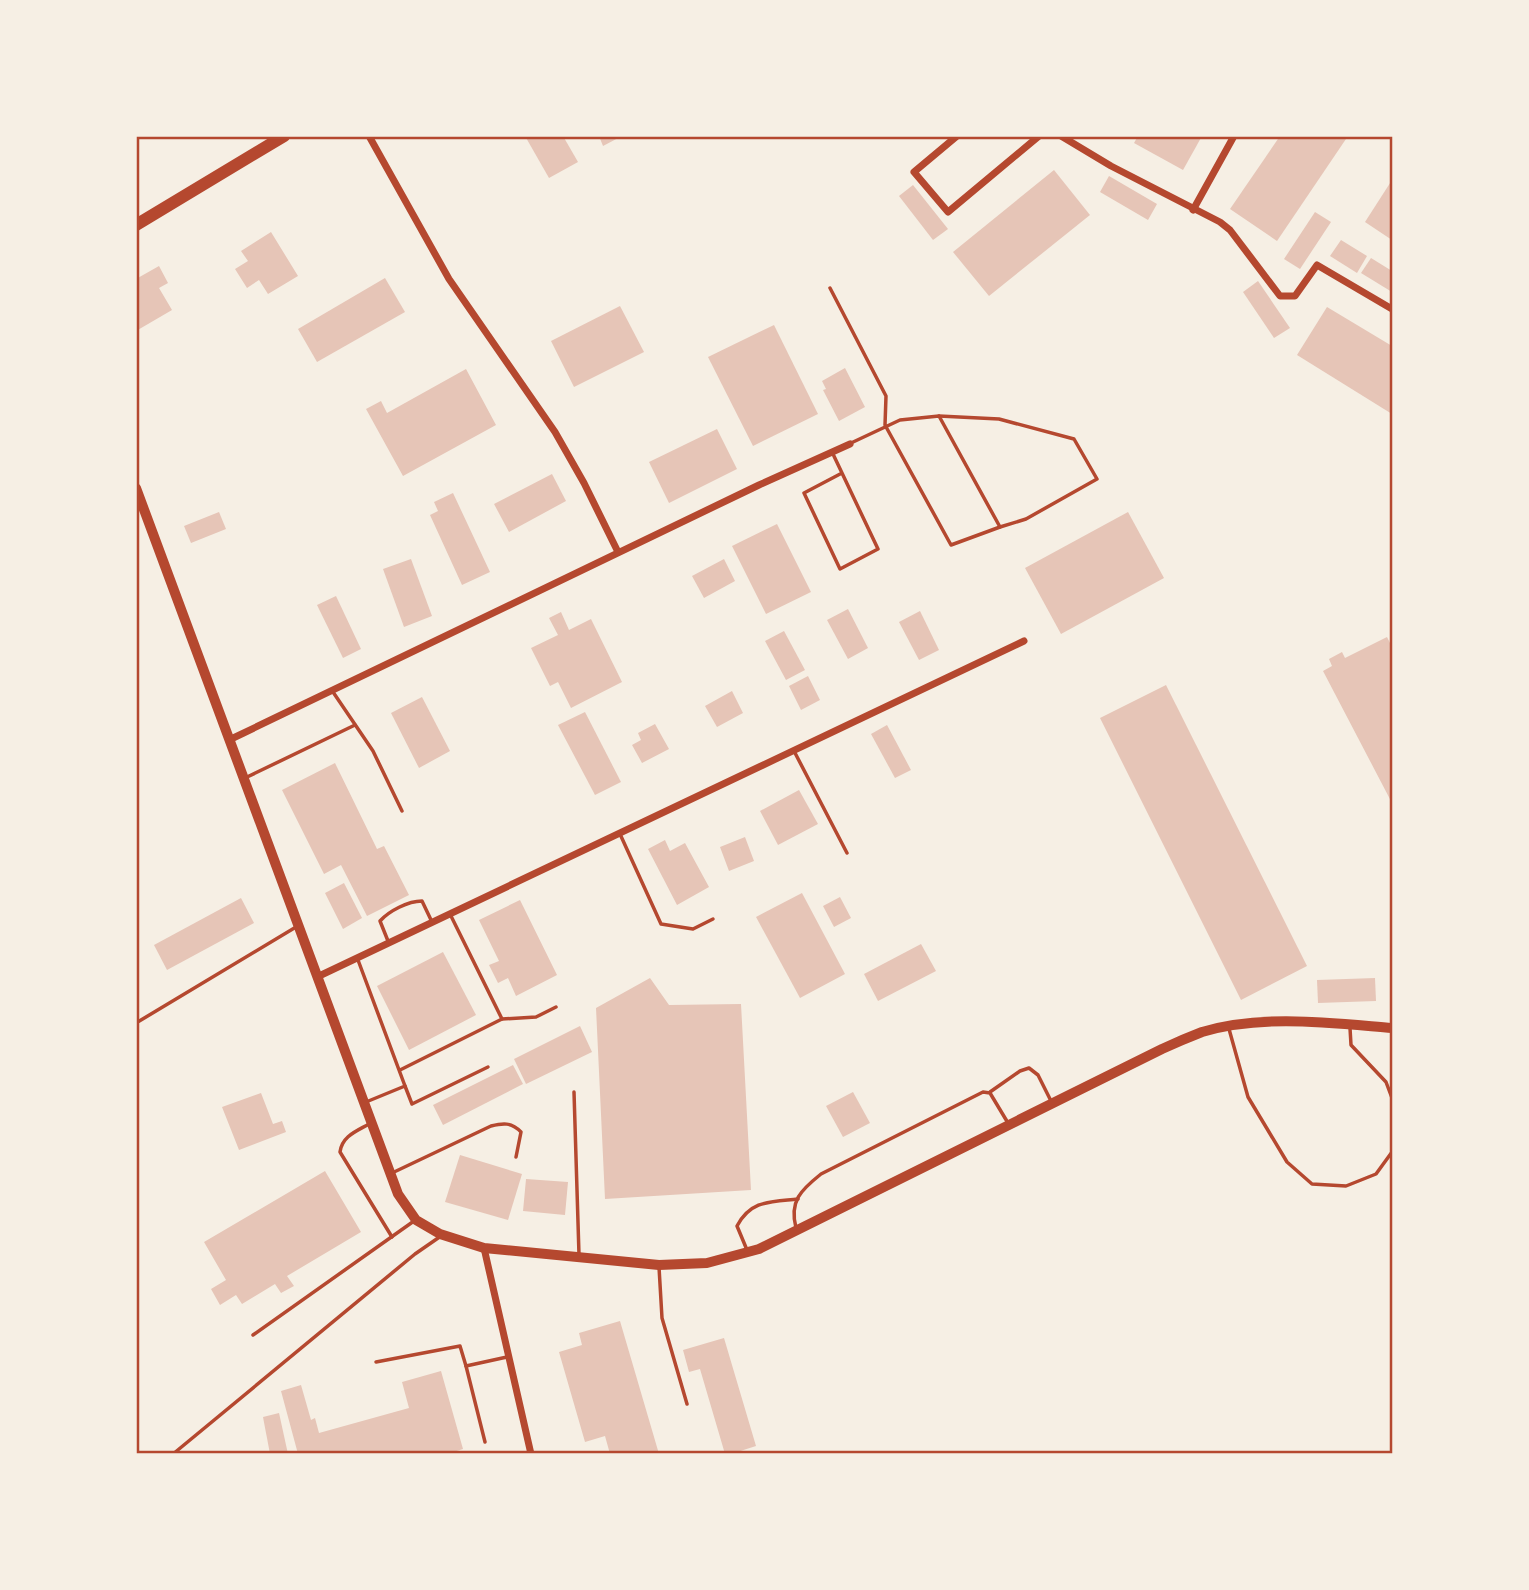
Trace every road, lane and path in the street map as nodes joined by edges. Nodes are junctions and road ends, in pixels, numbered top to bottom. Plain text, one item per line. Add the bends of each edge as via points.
1 (284, 136) edge
2 (369, 136) edge
3 (957, 136) edge
4 (1039, 136) edge
5 (1060, 136) edge
6 (1234, 136) edge
7 (1193, 209) junction
8 (136, 225) edge
9 (830, 288) dead end
10 (1392, 309) edge
11 (939, 416) junction
12 (885, 425) junction
13 (850, 444) joint
14 (832, 452) junction
15 (842, 473) junction
16 (136, 488) edge
17 (1000, 527) junction
18 (618, 552) junction
19 (1024, 641) dead end
20 (332, 690) junction
21 (356, 725) junction
22 (229, 740) junction
23 (793, 749) junction
24 (243, 779) junction
25 (402, 811) dead end
26 (619, 832) junction
27 (847, 853) dead end
28 (450, 913) junction
29 (713, 919) dead end
30 (432, 922) junction
31 (298, 926) junction
32 (389, 942) junction
33 (357, 957) junction
34 (317, 976) junction
35 (556, 1007) dead end
36 (502, 1019) junction
37 (136, 1023) edge
38 (1350, 1024) junction
39 (1228, 1027) junction
40 (1392, 1028) edge
41 (488, 1067) dead end
42 (400, 1070) junction
43 (405, 1086) junction
44 (574, 1092) dead end
45 (988, 1093) junction
46 (1392, 1098) edge
47 (364, 1103) junction
48 (1052, 1104) junction
49 (371, 1123) junction
50 (1009, 1125) junction
51 (1392, 1152) edge
52 (516, 1157) dead end
53 (390, 1174) junction
54 (798, 1199) junction
55 (416, 1220) junction
56 (797, 1230) junction
57 (443, 1235) junction
58 (391, 1237) junction
59 (485, 1248) junction
60 (748, 1252) junction
61 (579, 1257) junction
62 (659, 1265) junction
63 (254, 1335) dead end
64 (509, 1357) junction
65 (376, 1362) dead end
66 (466, 1366) junction
67 (687, 1404) dead end
68 (485, 1442) dead end
69 (173, 1454) edge
70 (531, 1454) edge

1 - 8 highway
2 - 18 street via 449,279 555,432
3 - 4 street via 914,172 948,212
5 - 7 street
6 - 7 street
7 - 10 street via 1230,230 1280,296 1295,296 1317,265
9 - 12 lane via 886,396
11 - 12 lane
11 - 17 lane
11 - 17 lane via 999,419 1074,439 1097,479 1026,519
12 - 13 lane
12 - 17 lane via 951,545
13 - 14 street
14 - 15 lane
14 - 18 street
15 - 15 lane via 804,493 840,569 878,549
16 - 22 main road
18 - 20 street
19 - 23 street
20 - 21 lane
20 - 22 street
21 - 24 lane
21 - 25 lane
22 - 24 main road
23 - 26 street
23 - 27 lane
24 - 31 main road
26 - 28 street
26 - 29 lane via 661,923 693,929
28 - 30 street
28 - 36 lane
30 - 32 street
30 - 32 lane via 422,901 398,908 380,921
31 - 34 main road
31 - 37 lane
32 - 33 street
33 - 34 street
33 - 42 lane
34 - 47 main road
35 - 36 lane via 536,1017
36 - 42 lane
38 - 39 main road via 1276,1022
38 - 40 main road
38 - 46 lane via 1351,1045 1386,1082
39 - 48 main road via 1162,1049
39 - 51 lane via 1248,1097 1287,1162 1312,1184 1346,1186 1376,1174
41 - 43 lane via 412,1104
42 - 43 lane
43 - 47 lane
44 - 61 lane
45 - 48 lane via 1029,1068 1038,1075
45 - 50 lane
45 - 54 lane via 830,1169 802,1189
47 - 49 main road
48 - 50 main road
49 - 53 main road
49 - 58 lane via 348,1136 340,1152
50 - 56 main road
52 - 53 lane via 521,1132 505,1123
53 - 55 main road
54 - 56 lane via 792,1213
54 - 60 lane via 765,1202 745,1212 737,1226
55 - 57 main road
55 - 58 lane
56 - 60 main road
57 - 59 main road
57 - 69 lane
58 - 63 lane
59 - 61 main road
59 - 64 street
60 - 62 main road via 707,1263
61 - 62 main road
62 - 67 lane via 662,1318
64 - 66 lane
64 - 70 street
65 - 66 lane via 460,1346
66 - 68 lane

